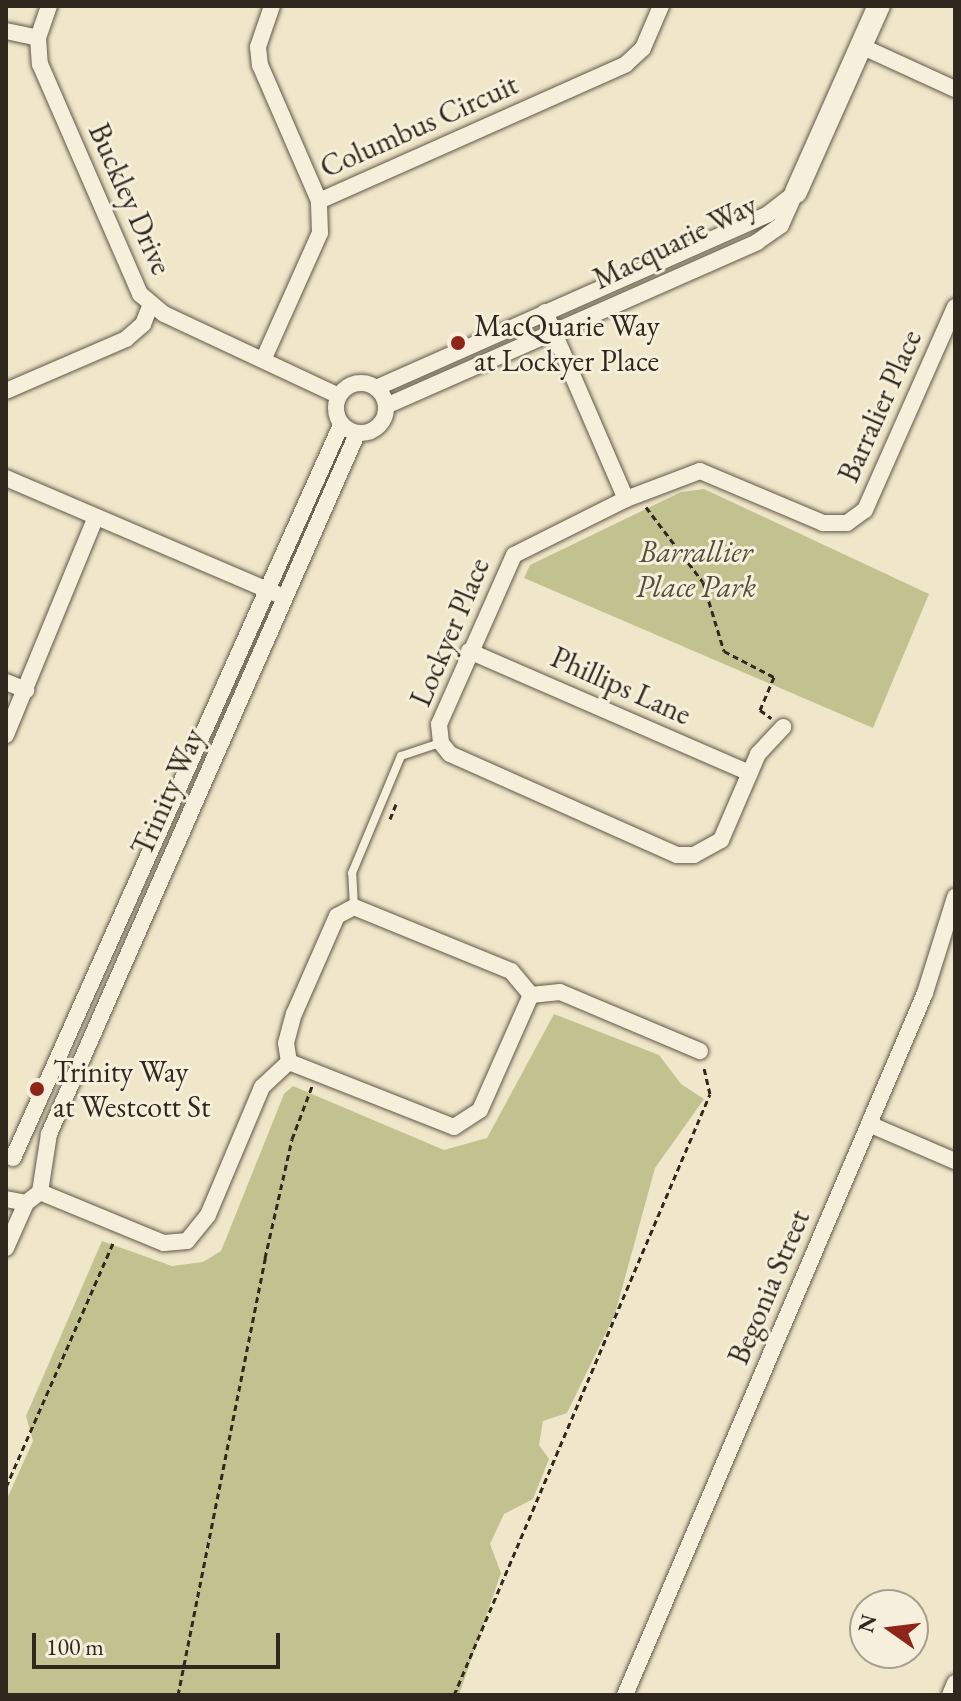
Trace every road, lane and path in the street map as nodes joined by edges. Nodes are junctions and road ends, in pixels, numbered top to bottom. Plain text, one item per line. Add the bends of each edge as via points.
1 (49, 6) edge
2 (272, 6) edge
3 (661, 6) edge
4 (879, 6) edge
5 (6, 31) edge
6 (38, 38) junction
7 (861, 46) junction
8 (955, 89) edge
9 (796, 192) junction
10 (319, 201) junction
11 (150, 307) junction
12 (955, 307) edge
13 (545, 312) junction
14 (554, 332) junction
15 (264, 358) junction
16 (376, 388) junction
17 (6, 391) edge
18 (339, 396) junction
19 (386, 406) junction
20 (341, 425) junction
21 (357, 434) junction
22 (6, 478) edge
23 (633, 498) junction
24 (96, 517) junction
25 (267, 589) junction
26 (284, 598) junction
27 (469, 651) junction
28 (6, 682) edge
29 (26, 690) junction
30 (783, 727) joint
31 (6, 735) edge
32 (441, 743) junction
33 (750, 773) junction
34 (398, 799) dead end
35 (388, 823) dead end
36 (955, 897) edge
37 (354, 907) junction
38 (531, 995) junction
39 (700, 1051) joint
40 (289, 1062) junction
41 (317, 1072) junction
42 (869, 1124) junction
43 (10, 1160) edge
44 (955, 1161) edge
45 (36, 1190) junction
46 (6, 1199) edge
47 (121, 1224) junction
48 (6, 1248) edge
49 (6, 1487) edge
50 (955, 1683) edge
51 (178, 1695) edge
52 (454, 1695) edge
53 (625, 1695) edge
54 (950, 1695) edge

1 - 6 street
2 - 10 street, Columbus Circuit via 258,47 260,65
3 - 10 street, Columbus Circuit via 643,48 626,64
4 - 7 street, Macquarie Way
5 - 6 street
6 - 11 street, Buckley Drive via 40,64
7 - 8 street
7 - 9 street, Macquarie Way
9 - 13 street, Macquarie Way via 768,214
9 - 14 street, Macquarie Way via 781,225 757,242
10 - 15 street via 320,233
11 - 15 street, Buckley Drive
11 - 17 street via 143,324 126,339
12 - 23 street, Barralier Place via 865,510 847,523 823,523 700,471
13 - 14 street
13 - 16 street, Macquarie Way
14 - 19 street, Macquarie Way
14 - 23 street
15 - 18 street, Buckley Drive
16 - 18 street via 356,384
16 - 19 street
18 - 20 street, Trinity Way
19 - 21 street, Trinity Way via 378,427
20 - 21 street
20 - 25 street, Trinity Way
21 - 26 street, Trinity Way
22 - 24 street
23 - 27 street, Lockyer Place via 514,555
23 - 30 path via 703,582 724,651 774,677 760,710
24 - 25 street
24 - 29 street
25 - 26 street
25 - 43 street, Trinity Way
26 - 45 street, Trinity Way via 49,1134
27 - 32 street, Lockyer Place via 439,724
27 - 33 street, Phillips Lane
28 - 29 street
29 - 31 street
30 - 33 street, Lockyer Place
32 - 33 street, Lockyer Place via 450,754 677,855 694,855 721,840
32 - 37 lane via 401,756 352,873
34 - 35 path
36 - 42 street, Begonia Street via 925,993
37 - 38 street via 511,971
37 - 40 street via 337,916 294,1014 286,1043
38 - 39 street via 560,992
38 - 41 street via 480,1110 454,1127
39 - 52 path via 710,1094
40 - 41 street
40 - 47 street via 262,1087 196,1233 174,1245
41 - 51 path via 292,1139
42 - 44 street
42 - 53 street, Begonia Street
43 - 45 street, Trinity Way via 28,1159
45 - 46 street
45 - 47 street
45 - 48 street, Trinity Way
47 - 49 path
50 - 54 street

